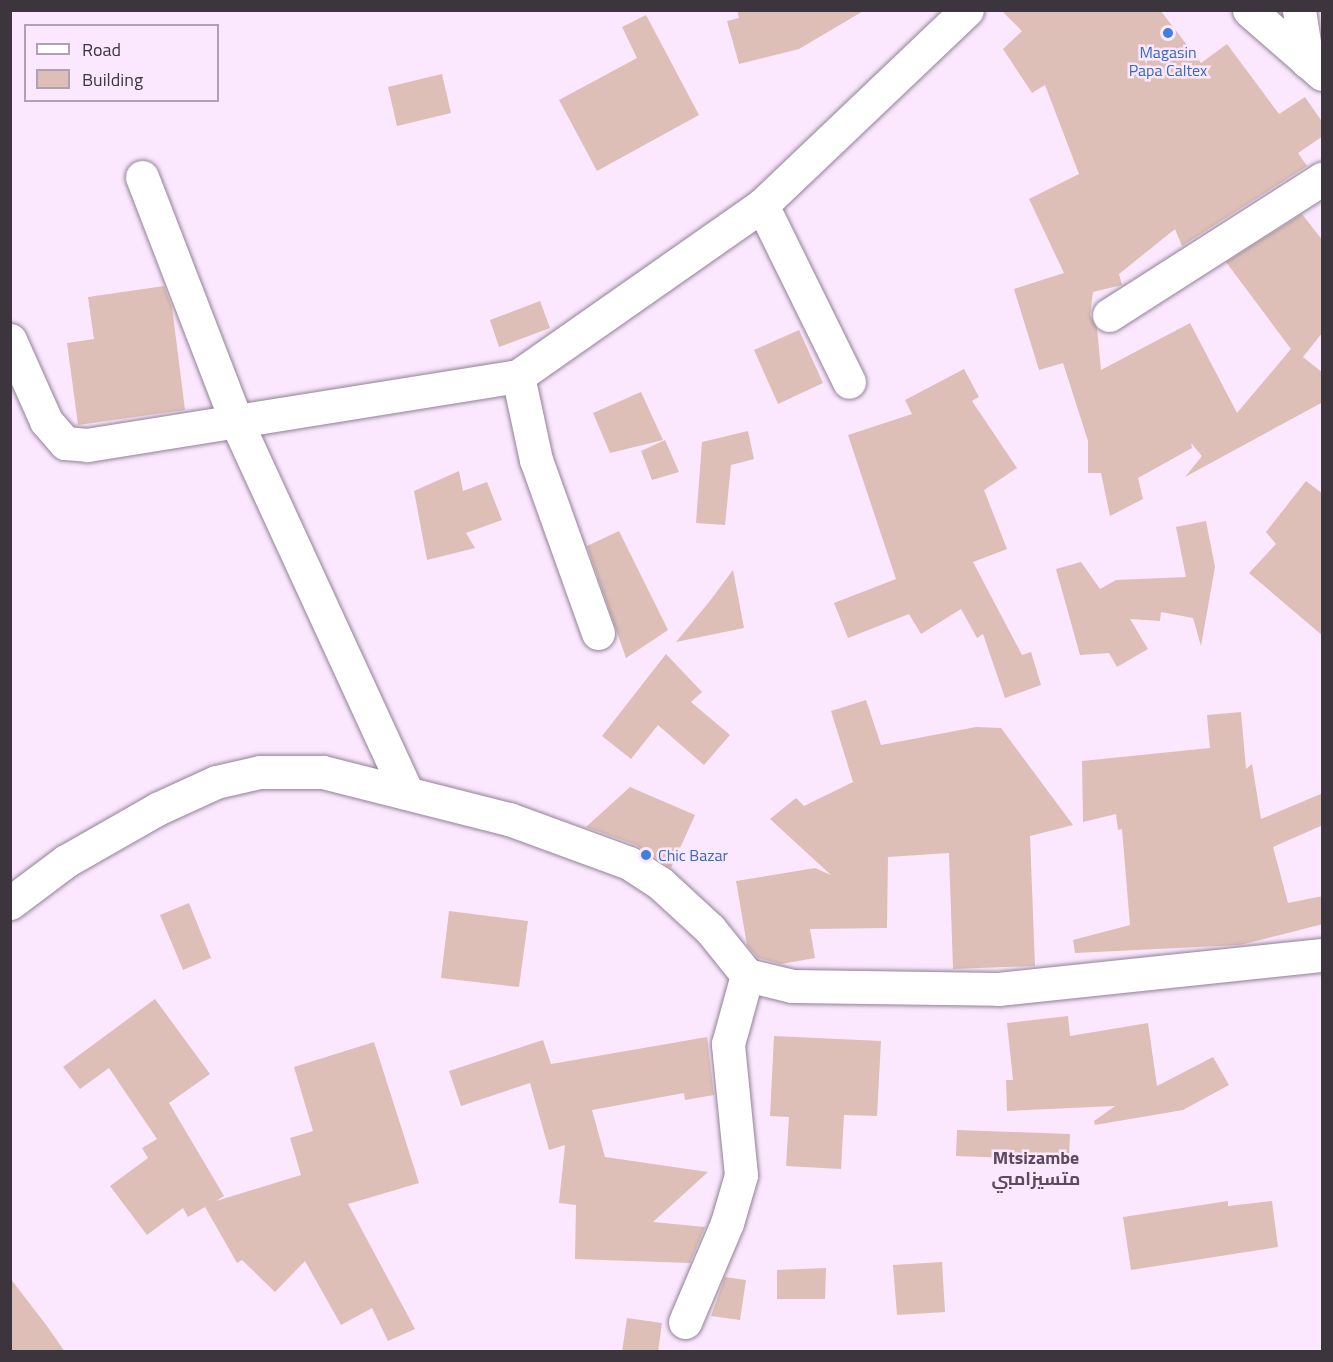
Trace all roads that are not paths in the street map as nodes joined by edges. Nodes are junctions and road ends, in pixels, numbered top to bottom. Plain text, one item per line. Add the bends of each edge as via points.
1 (967, 10) edge
2 (1299, 10) edge
3 (1255, 13) edge
4 (1315, 67) edge
5 (142, 177) dead end
6 (1323, 179) edge
7 (762, 206) junction
8 (1109, 315) dead end
9 (10, 340) edge
10 (518, 376) junction
11 (849, 382) dead end
12 (237, 423) junction
13 (598, 633) dead end
14 (407, 793) junction
15 (10, 903) edge
16 (1323, 956) edge
17 (747, 975) junction
18 (685, 1322) dead end

1 - 7 street
2 - 4 street
3 - 4 street
5 - 12 street
6 - 8 street
7 - 10 street
7 - 11 street
9 - 12 street via 46,421 65,443 87,445
10 - 12 street
10 - 13 street via 536,460
12 - 14 street
14 - 15 street via 323,772 260,772 216,782 157,809 66,861
14 - 17 street via 509,819 629,862 660,883 710,929
16 - 17 street via 998,989 792,986
17 - 18 street via 728,1044 741,1175 727,1223

